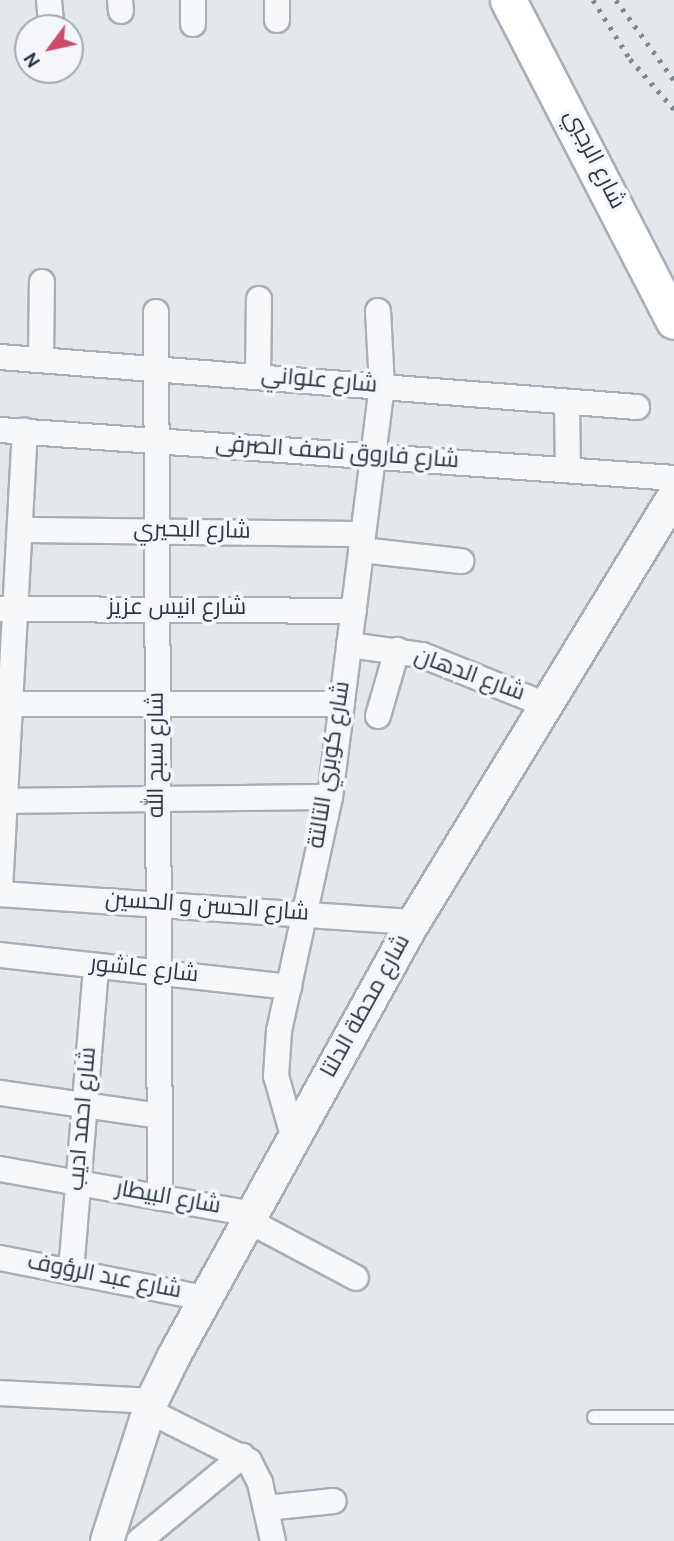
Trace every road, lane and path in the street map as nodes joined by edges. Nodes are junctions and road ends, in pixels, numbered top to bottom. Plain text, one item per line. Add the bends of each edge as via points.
1 (508, 0) edge
2 (42, 282) dead end
3 (259, 299) dead end
4 (378, 311) dead end
5 (156, 312) dead end
6 (674, 321) edge
7 (0, 357) edge
8 (41, 360) junction
9 (156, 369) junction
10 (258, 377) junction
11 (382, 387) junction
12 (567, 402) junction
13 (637, 407) dead end
14 (0, 430) edge
15 (25, 431) junction
16 (156, 441) junction
17 (373, 456) junction
18 (568, 470) junction
19 (674, 478) edge
20 (674, 496) edge
21 (20, 530) junction
22 (157, 531) junction
23 (362, 542) junction
24 (461, 561) dead end
25 (157, 608) junction
26 (8, 609) edge
27 (354, 611) junction
28 (349, 645) junction
29 (397, 650) junction
30 (6, 704) edge
31 (158, 704) junction
32 (342, 704) junction
33 (547, 705) junction
34 (379, 716) dead end
35 (330, 797) junction
36 (158, 798) junction
37 (3, 801) edge
38 (0, 892) edge
39 (159, 905) junction
40 (304, 915) junction
41 (414, 922) junction
42 (0, 955) edge
43 (96, 966) junction
44 (159, 973) junction
45 (289, 987) junction
46 (0, 1093) edge
47 (85, 1105) junction
48 (159, 1116) junction
49 (293, 1139) junction
50 (0, 1169) edge
51 (78, 1183) junction
52 (160, 1198) junction
53 (251, 1218) junction
54 (0, 1258) edge
55 (71, 1272) junction
56 (356, 1278) dead end
57 (209, 1298) junction
58 (0, 1393) edge
59 (151, 1406) junction
60 (594, 1417) dead end
61 (674, 1417) edge
62 (242, 1456) junction
63 (334, 1500) dead end
64 (266, 1508) junction
65 (107, 1541) edge
66 (139, 1541) edge
67 (273, 1541) edge

1 - 6 main road, شارع الرجبي
2 - 8 street
3 - 10 street
4 - 11 street, شارع كوبري التالتة
5 - 9 street, شارع سبح الله
7 - 8 street, شارع علواني
8 - 9 street, شارع علواني
9 - 10 street, شارع علواني
9 - 16 street, شارع سبح الله
10 - 11 street, شارع علواني
11 - 12 street, شارع علواني
11 - 17 street, شارع كوبري التالتة
12 - 13 street, شارع علواني
12 - 18 street
14 - 15 street, شارع فاروق ناصف الصرفى
15 - 16 street, شارع فاروق ناصف الصرفى
15 - 21 street
16 - 17 street, شارع فاروق ناصف الصرفى
16 - 22 street, شارع سبح الله
17 - 18 street, شارع فاروق ناصف الصرفى
17 - 23 street, شارع كوبري التالتة
18 - 19 street, شارع فاروق ناصف الصرفى
20 - 33 street, شارع محطة الدلتا
21 - 22 street, شارع البحيري
21 - 26 street
22 - 23 street, شارع البحيري
22 - 25 street, شارع سبح الله
23 - 24 street, شارع البحيري
23 - 27 street, شارع كوبري التالتة
25 - 26 street, شارع انيس عزيز
25 - 27 street, شارع انيس عزيز
25 - 31 street, شارع سبح الله
26 - 30 street
27 - 28 street, شارع كوبري التالتة
28 - 29 street, شارع الدهان
28 - 32 street, شارع كوبري التالتة
29 - 33 street, شارع الدهان via 448,663
29 - 34 street
30 - 31 street
30 - 37 street
31 - 32 street
31 - 36 street, شارع سبح الله
32 - 35 street, شارع كوبري التالتة
33 - 41 street, شارع محطة الدلتا
35 - 36 street
35 - 40 street, شارع كوبري التالتة
36 - 37 street
36 - 39 street, شارع سبح الله
37 - 38 street
38 - 39 street, شارع الحسن و الحسين
39 - 40 street, شارع الحسن و الحسين
39 - 44 street, شارع سبح الله
40 - 41 street, شارع الحسن و الحسين
40 - 45 street, شارع كوبري التالتة
41 - 49 street, شارع محطة الدلتا
42 - 43 street, شارع عاشور
43 - 44 street, شارع عاشور
43 - 47 street, شارع احمد اديب
44 - 45 street, شارع عاشور
44 - 48 street, شارع سبح الله
45 - 49 street, شارع كوبري التالتة via 279,1031 276,1076
46 - 47 street
47 - 48 street
47 - 51 street, شارع احمد اديب
48 - 52 street, شارع سبح الله
49 - 53 street, شارع محطة الدلتا
50 - 51 street, شارع البيطار
51 - 52 street, شارع البيطار
51 - 55 street, شارع احمد اديب
52 - 53 street, شارع البيطار
53 - 56 street, شارع البيطار
53 - 57 street, شارع محطة الدلتا
54 - 55 street, شارع عبد الرؤوف
55 - 57 street, شارع عبد الرؤوف
57 - 59 street, شارع محطة الدلتا
58 - 59 street
59 - 62 street
59 - 65 street, شارع محطة الدلتا
60 - 61 lane
62 - 64 street via 258,1475
62 - 66 street
63 - 64 street
64 - 67 street

